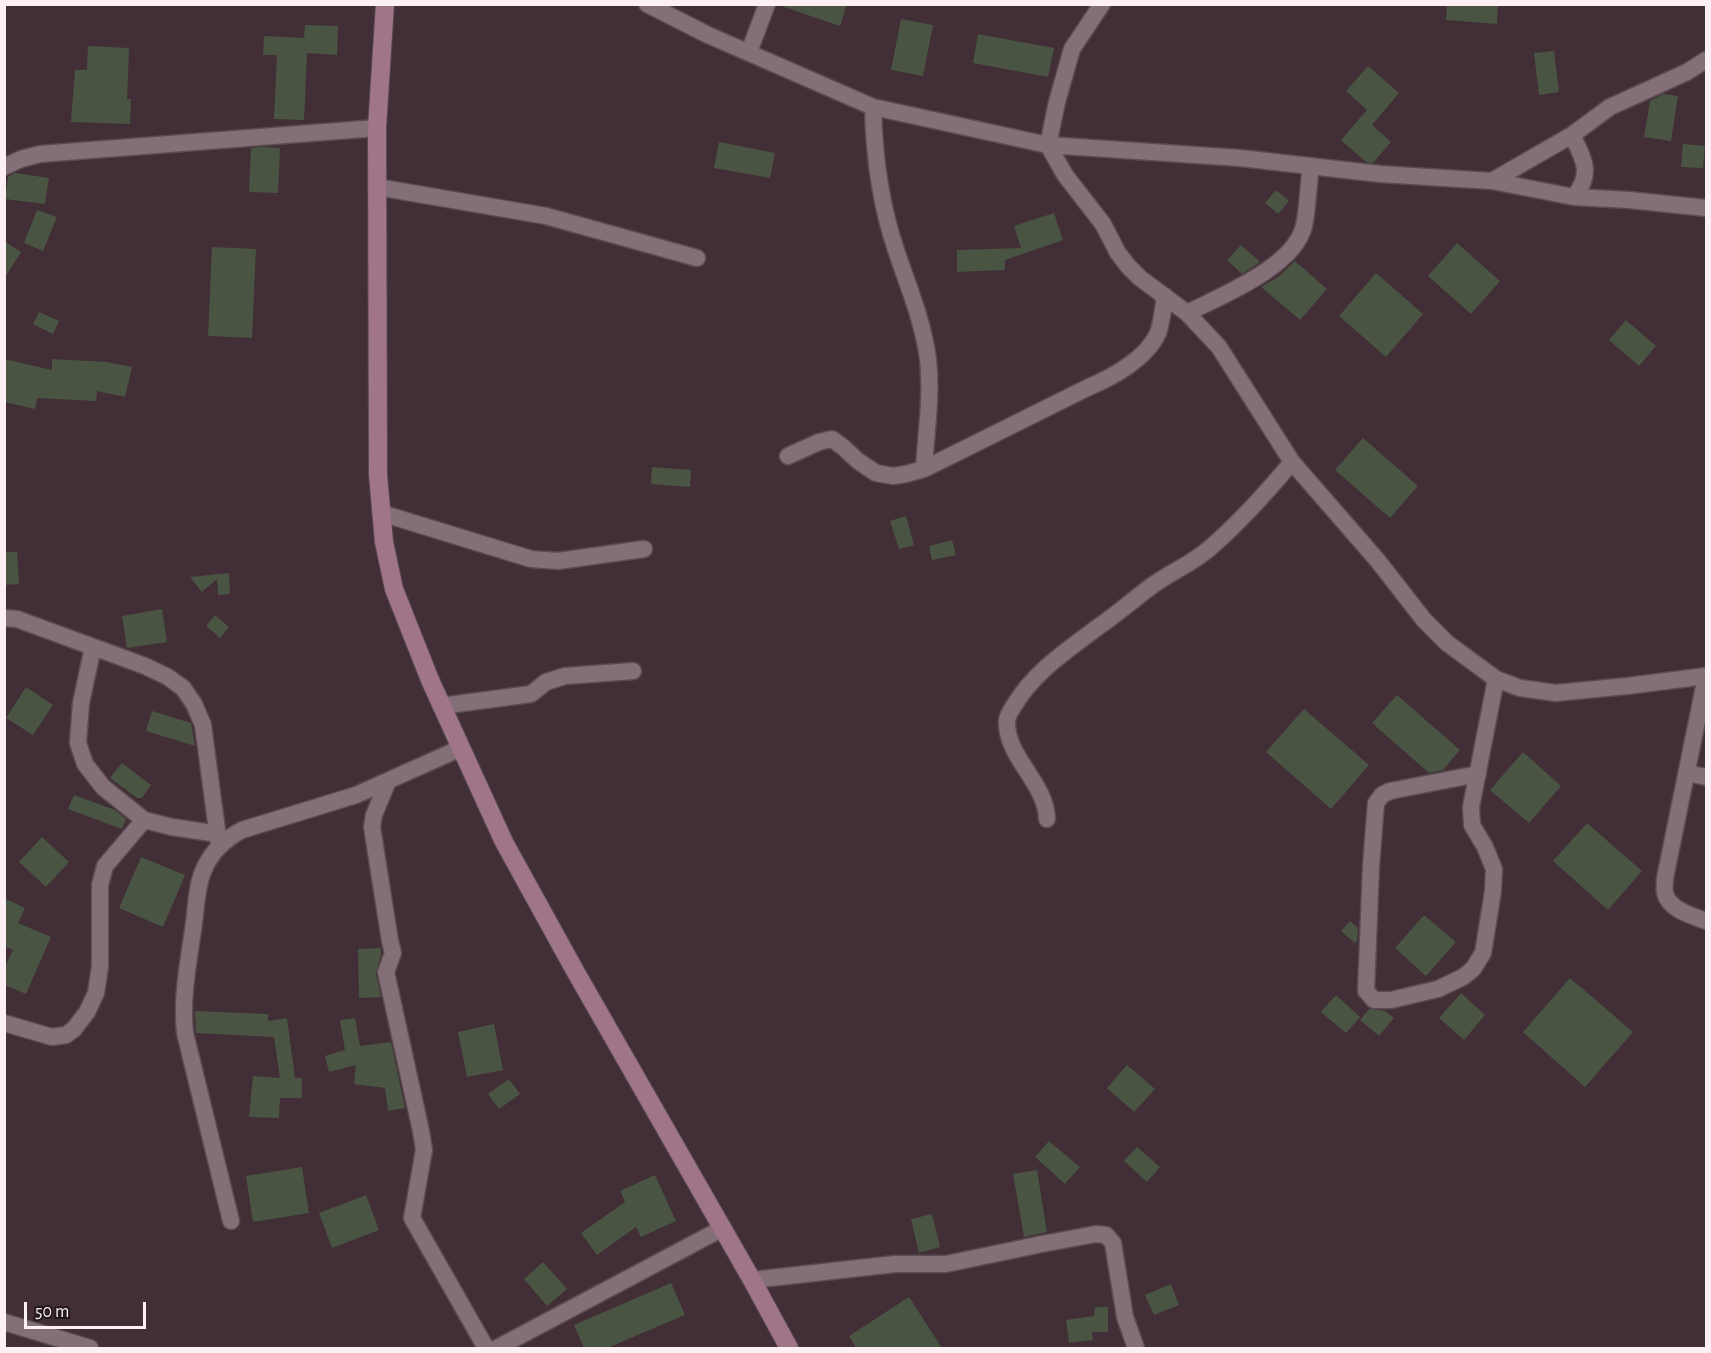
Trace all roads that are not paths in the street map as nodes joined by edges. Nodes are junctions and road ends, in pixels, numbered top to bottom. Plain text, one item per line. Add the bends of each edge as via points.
1 (385, 4) edge
2 (647, 4) edge
3 (767, 4) edge
4 (1102, 4) edge
5 (749, 52) junction
6 (1707, 60) edge
7 (873, 106) junction
8 (377, 128) junction
9 (1572, 135) junction
10 (1048, 145) junction
11 (1311, 166) junction
12 (4, 167) edge
13 (1492, 181) junction
14 (377, 187) junction
15 (1574, 197) junction
16 (1707, 208) edge
17 (697, 258) dead end
18 (1165, 296) junction
19 (1187, 313) junction
20 (788, 456) dead end
21 (1292, 462) junction
22 (924, 469) junction
23 (381, 513) junction
24 (644, 549) dead end
25 (4, 618) edge
26 (93, 647) junction
27 (633, 672) dead end
28 (1707, 676) edge
29 (1496, 680) junction
30 (441, 706) junction
31 (461, 748) junction
32 (1687, 773) junction
33 (1478, 774) junction
34 (1707, 777) edge
35 (388, 780) junction
36 (1047, 819) dead end
37 (144, 820) junction
38 (218, 840) junction
39 (1707, 921) edge
40 (4, 1023) edge
41 (231, 1221) dead end
42 (723, 1227) junction
43 (752, 1280) junction
44 (4, 1322) edge
45 (90, 1348) edge
46 (486, 1348) edge
47 (496, 1348) edge
48 (789, 1348) edge
49 (1136, 1348) edge

1 - 8 main road
2 - 5 street
3 - 5 street
4 - 10 street via 1072,49
5 - 7 street
6 - 9 street via 1610,107
7 - 10 street
7 - 22 street via 879,192 920,321 928,359
8 - 12 street via 40,154
8 - 14 main road
9 - 13 street
9 - 15 street via 1586,173
10 - 11 street
10 - 18 street via 1128,266
11 - 13 street
11 - 19 street via 1304,227 1290,250 1263,274
13 - 15 street
14 - 17 street via 546,216
14 - 23 main road
15 - 16 street
18 - 19 street
18 - 22 street via 1157,335 1126,368
19 - 21 street via 1219,348
20 - 22 street via 832,439 876,473 893,476
21 - 29 street via 1424,621 1446,643
21 - 36 street via 1208,549 1072,645 1018,698 1007,717 1008,737 1040,792 1047,807
23 - 24 street via 531,559 558,561
23 - 30 main road via 394,590
25 - 26 street
26 - 37 street via 81,703 78,743 85,764 103,787
26 - 38 street via 168,676 194,704 203,725
27 - 30 street via 565,676 546,682 531,694
28 - 29 street via 1556,693
28 - 32 street
29 - 33 street
30 - 31 main road
31 - 35 street
31 - 42 main road via 504,842
32 - 34 street
32 - 39 street via 1665,894 1687,914
33 - 33 street via 1390,791 1376,803 1366,991 1374,1000 1438,989 1463,977 1483,953 1494,869 1472,825 1471,807
35 - 38 street via 356,795
35 - 46 street via 372,827 393,953 386,972 424,1150 412,1218
37 - 38 street
37 - 40 street via 105,866 100,885 100,966 96,993 87,1012 66,1035 52,1037
38 - 41 street via 199,889 182,1007
42 - 43 main road
42 - 47 street
43 - 48 main road
43 - 49 street via 895,1264 946,1264 1106,1234 1113,1243 1125,1317
44 - 45 street

